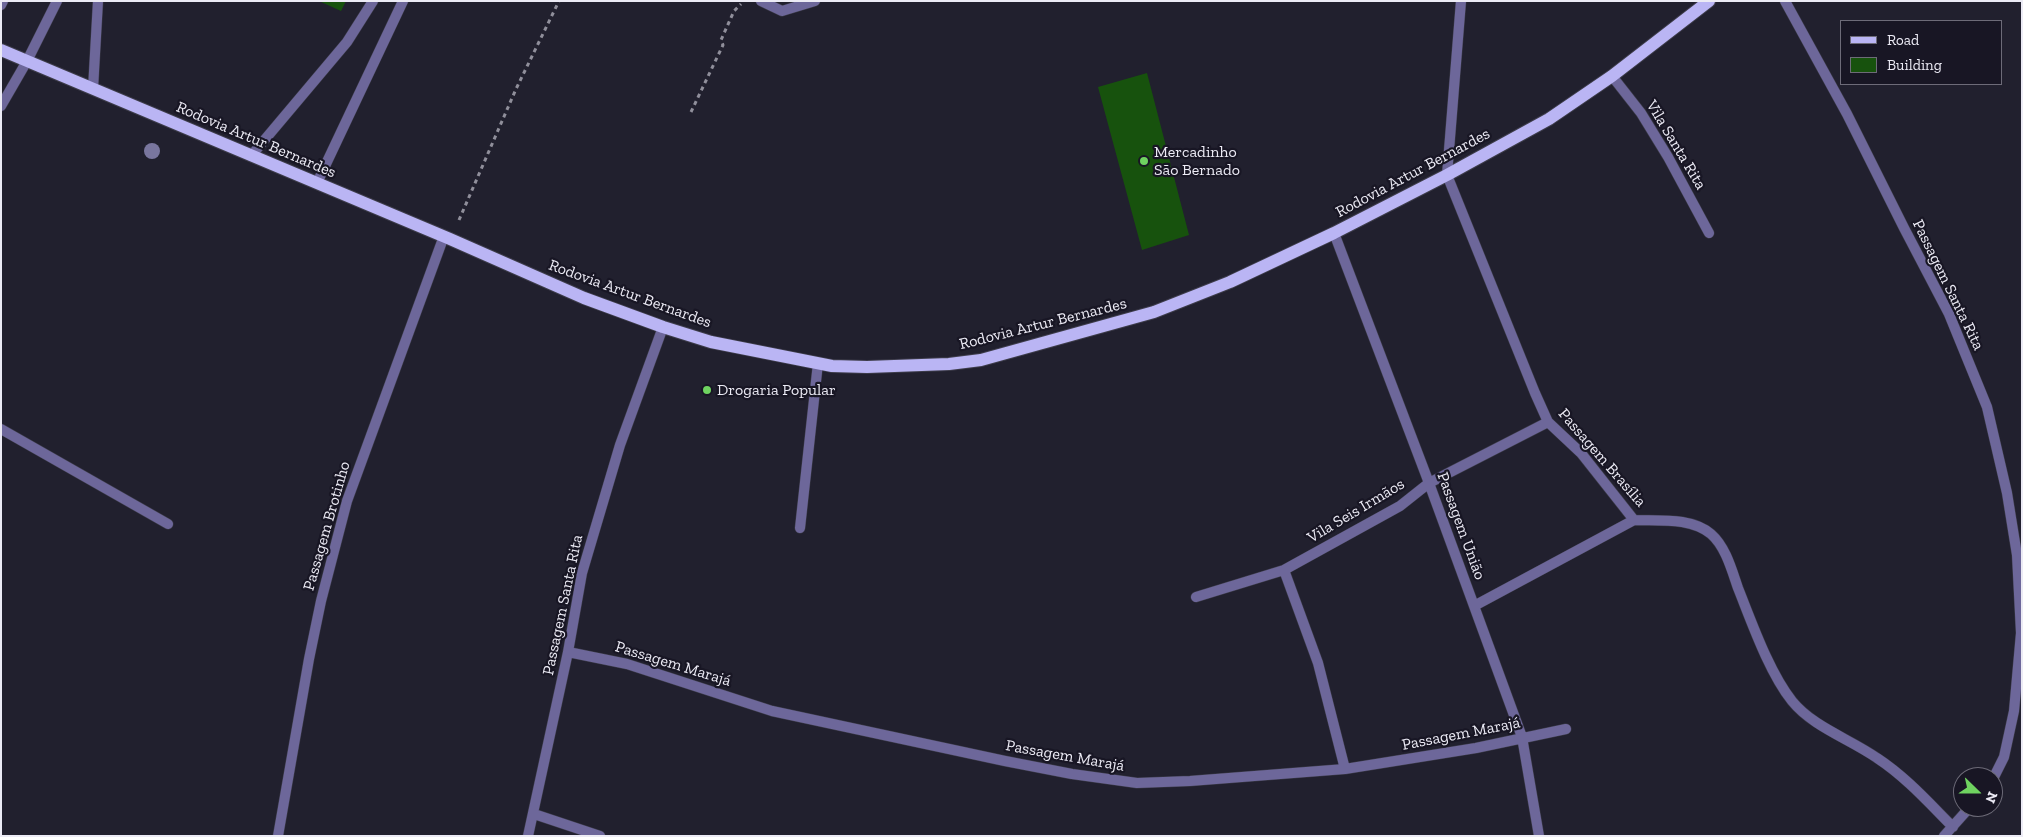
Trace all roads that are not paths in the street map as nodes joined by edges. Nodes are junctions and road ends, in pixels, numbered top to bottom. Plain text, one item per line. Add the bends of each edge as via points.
1 (3, 1) edge
2 (57, 1) edge
3 (98, 1) edge
4 (373, 1) edge
5 (403, 1) edge
6 (761, 1) edge
7 (815, 1) edge
8 (1461, 1) edge
9 (1709, 1) edge
10 (1785, 1) edge
11 (1, 5) edge
12 (1, 50) edge
13 (27, 61) junction
14 (1612, 76) junction
15 (93, 90) junction
16 (1, 106) edge
17 (252, 156) junction
18 (1448, 175) junction
19 (317, 183) junction
20 (1334, 233) junction
21 (1709, 233) dead end
22 (447, 237) junction
23 (662, 327) junction
24 (818, 363) junction
25 (1548, 422) junction
26 (1, 429) edge
27 (1429, 482) junction
28 (1634, 520) junction
29 (168, 524) dead end
30 (800, 528) dead end
31 (1284, 570) junction
32 (1196, 597) dead end
33 (1474, 606) junction
34 (568, 652) junction
35 (2019, 680) edge
36 (1566, 729) dead end
37 (1522, 737) junction
38 (1998, 767) edge
39 (1344, 769) junction
40 (534, 814) junction
41 (1962, 817) edge
42 (1953, 827) junction
43 (278, 836) edge
44 (528, 836) edge
45 (600, 836) edge
46 (1539, 836) edge
47 (1944, 836) edge

1 - 11 street
2 - 13 street
3 - 15 street
4 - 17 street via 347,42
5 - 19 street
6 - 7 street via 782,11
8 - 18 street
9 - 14 main road, Rodovia Artur Bernardes
10 - 35 street, Passagem Santa Rita via 1949,314 1987,407 2007,493 2017,555 2021,633
12 - 13 main road, Rodovia Artur Bernardes
13 - 15 main road, Rodovia Artur Bernardes
13 - 16 street
14 - 18 main road, Rodovia Artur Bernardes via 1549,118
14 - 21 street, Vila Santa Rita via 1641,113
15 - 17 main road, Rodovia Artur Bernardes
17 - 19 main road, Rodovia Artur Bernardes
18 - 20 main road, Rodovia Artur Bernardes
18 - 25 street, Passagem Brasília
19 - 22 main road, Rodovia Artur Bernardes
20 - 24 main road, Rodovia Artur Bernardes via 1230,282 1154,312 981,360 867,367
20 - 27 street, Passagem União
22 - 23 main road, Rodovia Artur Bernardes via 584,298
22 - 43 street, Passagem Brotinho via 347,501 309,659
23 - 24 main road, Rodovia Artur Bernardes via 711,342
23 - 34 street, Passagem Santa Rita via 620,445 582,573
24 - 30 street
25 - 27 street, Vila Seis Irmãos
25 - 28 street, Passagem Brasília via 1581,453
26 - 29 street
27 - 31 street, Vila Seis Irmãos via 1400,506
27 - 33 street, Passagem União
28 - 33 street
28 - 42 street, Passagem Brasília via 1685,522 1712,535 1721,545 1772,667 1792,702 1810,717 1878,758 1911,784
31 - 32 street, Vila Seis Irmãos
31 - 39 street via 1318,663
33 - 37 street, Passagem União
34 - 39 street, Passagem Marajá via 627,664 772,710 1072,774 1136,783
34 - 40 street, Passagem Santa Rita
35 - 38 street, Passagem Santa Rita via 2006,750
36 - 37 street, Passagem Marajá
37 - 39 street, Passagem Marajá via 1476,748
37 - 46 street, Passagem União
40 - 44 street, Passagem Santa Rita
40 - 45 street
41 - 42 street
42 - 47 street

